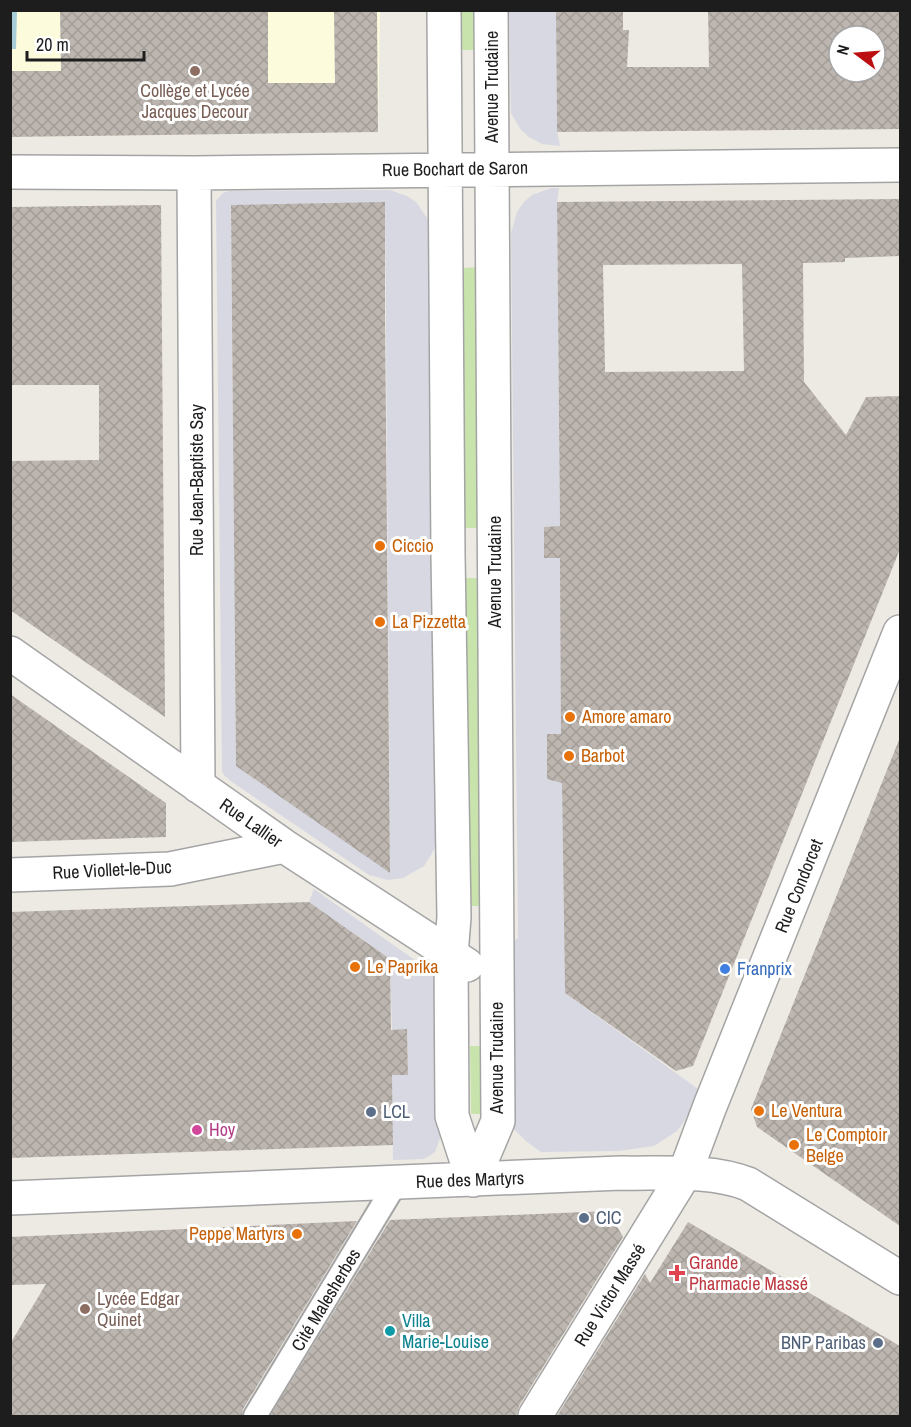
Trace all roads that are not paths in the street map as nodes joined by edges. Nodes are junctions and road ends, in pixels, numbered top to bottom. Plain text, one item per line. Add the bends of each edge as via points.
1 (444, 10) edge
2 (491, 10) edge
3 (900, 165) edge
4 (492, 168) junction
5 (446, 169) junction
6 (10, 172) edge
7 (194, 173) junction
8 (900, 632) edge
9 (10, 653) edge
10 (198, 786) junction
11 (284, 846) junction
12 (10, 875) edge
13 (451, 955) junction
14 (497, 985) junction
15 (685, 1173) junction
16 (473, 1180) junction
17 (396, 1183) junction
18 (10, 1198) edge
19 (900, 1278) edge
20 (255, 1416) edge
21 (535, 1416) edge

1 - 5 street
2 - 4 street, Avenue Trudaine
3 - 4 street, Rue Bochart de Saron
4 - 5 street, Rue Bochart de Saron
4 - 14 street, Avenue Trudaine
5 - 7 street, Rue Bochart de Saron
5 - 13 street via 454,917
6 - 7 street, Rue Bochart de Saron
7 - 10 street, Rue Jean-Baptiste Say
8 - 15 street, Rue Condorcet
9 - 10 street, Rue Lallier
10 - 11 street, Rue Lallier
11 - 12 street, Rue Viollet-le-Duc via 170,869
11 - 13 street, Rue Lallier
13 - 14 street, Rue Lallier
13 - 16 street via 452,1116
14 - 16 street, Avenue Trudaine via 498,1121
15 - 16 street, Rue des Martyrs
15 - 19 street, Rue des Martyrs via 737,1179 748,1184
15 - 21 street, Rue Victor Massé
16 - 17 street, Rue des Martyrs
17 - 18 street, Rue des Martyrs
17 - 20 lane, Cité Malesherbes

